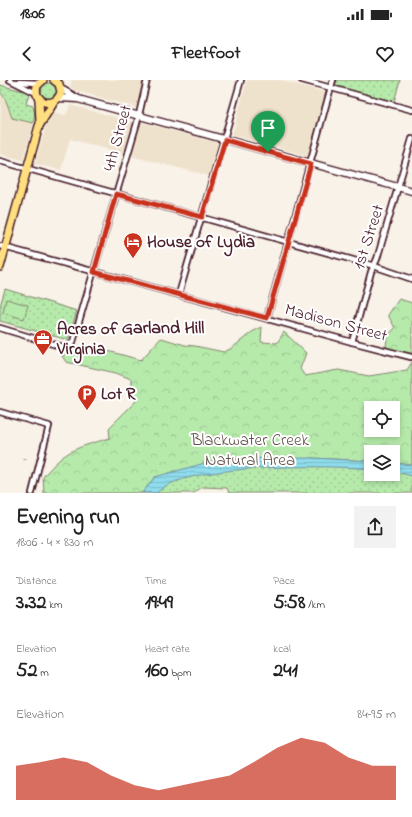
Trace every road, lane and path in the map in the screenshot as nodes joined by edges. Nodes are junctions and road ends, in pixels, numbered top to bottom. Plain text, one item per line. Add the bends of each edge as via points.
1 (55, 80) edge
2 (147, 80) edge
3 (241, 80) edge
4 (302, 80) edge
5 (333, 80) edge
6 (12, 81) edge
7 (41, 81) edge
8 (331, 88) junction
9 (61, 90) junction
10 (37, 95) junction
11 (78, 99) junction
12 (56, 100) junction
13 (412, 110) edge
14 (137, 116) junction
15 (39, 126) junction
16 (412, 139) edge
17 (225, 140) junction
18 (0, 161) edge
19 (311, 164) junction
20 (28, 168) junction
21 (398, 188) junction
22 (412, 191) edge
23 (116, 194) junction
24 (202, 217) junction
25 (289, 242) junction
26 (3, 246) edge
27 (374, 266) junction
28 (0, 267) edge
29 (94, 272) junction
30 (412, 279) edge
31 (180, 294) junction
32 (267, 318) junction
33 (0, 328) edge
34 (352, 342) junction
35 (411, 357) edge
36 (0, 412) edge
37 (32, 493) edge

1 - 9 main road
2 - 14 street, 4th Street
3 - 17 street
4 - 8 street
5 - 8 street
6 - 7 street
6 - 10 street
7 - 10 main road
8 - 13 street
8 - 19 street
9 - 11 street
9 - 12 main road
10 - 12 main road via 47,103
10 - 15 main road
11 - 12 street
11 - 14 street
12 - 15 main road
14 - 17 street
14 - 23 street, 4th Street
15 - 20 main road
16 - 21 street, 1st Street
17 - 19 street
17 - 24 street
18 - 20 street
19 - 21 street
19 - 25 street
20 - 23 street
20 - 26 main road
21 - 22 street
21 - 27 street, 1st Street
23 - 24 street
23 - 29 street, 4th Street
24 - 25 street
24 - 31 street
25 - 27 street
25 - 32 street
26 - 28 main road
26 - 29 street, Madison Street
27 - 30 street
27 - 34 street, 1st Street
29 - 31 street, Madison Street
29 - 33 street, 4th Street via 73,342 68,346 63,347
31 - 32 street, Madison Street
32 - 34 street, Madison Street
34 - 35 street, Madison Street
36 - 37 street via 49,426

